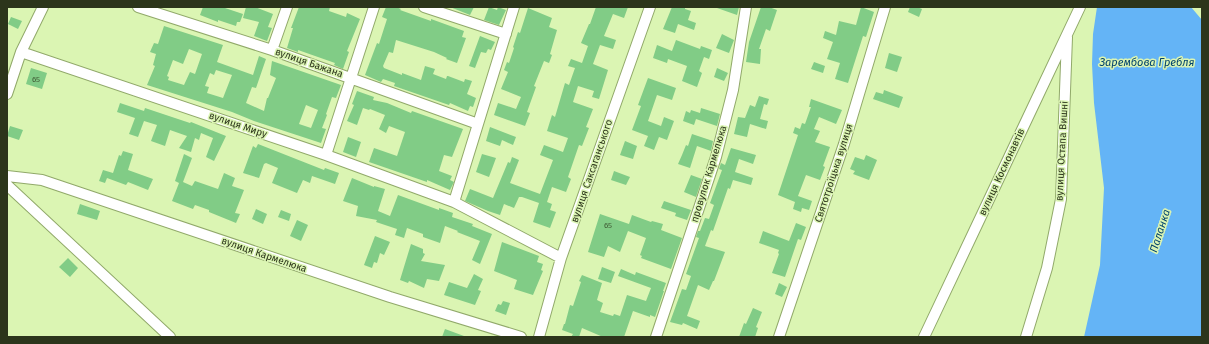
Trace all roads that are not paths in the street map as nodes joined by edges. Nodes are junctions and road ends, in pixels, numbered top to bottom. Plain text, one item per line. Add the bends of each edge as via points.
1 (43, 7) edge
2 (138, 7) edge
3 (286, 7) edge
4 (374, 7) edge
5 (424, 7) edge
6 (514, 7) edge
7 (650, 7) edge
8 (746, 7) edge
9 (885, 7) edge
10 (1080, 7) edge
11 (1067, 33) junction
12 (506, 34) junction
13 (272, 50) junction
14 (21, 52) junction
15 (351, 78) junction
16 (7, 94) edge
17 (478, 124) junction
18 (326, 155) junction
19 (7, 176) edge
20 (7, 185) edge
21 (454, 202) junction
22 (561, 258) junction
23 (170, 337) edge
24 (520, 337) edge
25 (539, 337) edge
26 (656, 337) edge
27 (779, 337) edge
28 (924, 337) edge
29 (1026, 337) edge

1 - 14 street
2 - 13 street, вулиця Бажана
3 - 13 street
4 - 15 street
5 - 12 street
6 - 12 street
7 - 22 street, вулиця Саксаганського
8 - 26 street, провулок Кармелюка via 733,90 716,157
9 - 27 street, Святотроїцька вулиця via 844,144
10 - 11 street, вулиця Космонавтів
11 - 28 street, вулиця Космонавтів
11 - 29 street, вулиця Остапа Вишні via 1061,199 1047,268
12 - 17 street
13 - 15 street, вулиця Бажана
14 - 16 street
14 - 18 street, вулиця Миру
15 - 17 street, вулиця Бажана
15 - 18 street
17 - 21 street
18 - 21 street, вулиця Миру
19 - 24 street, вулиця Кармелюка via 42,180 390,297
20 - 23 street
21 - 22 street, вулиця Миру
22 - 25 street, вулиця Саксаганського

